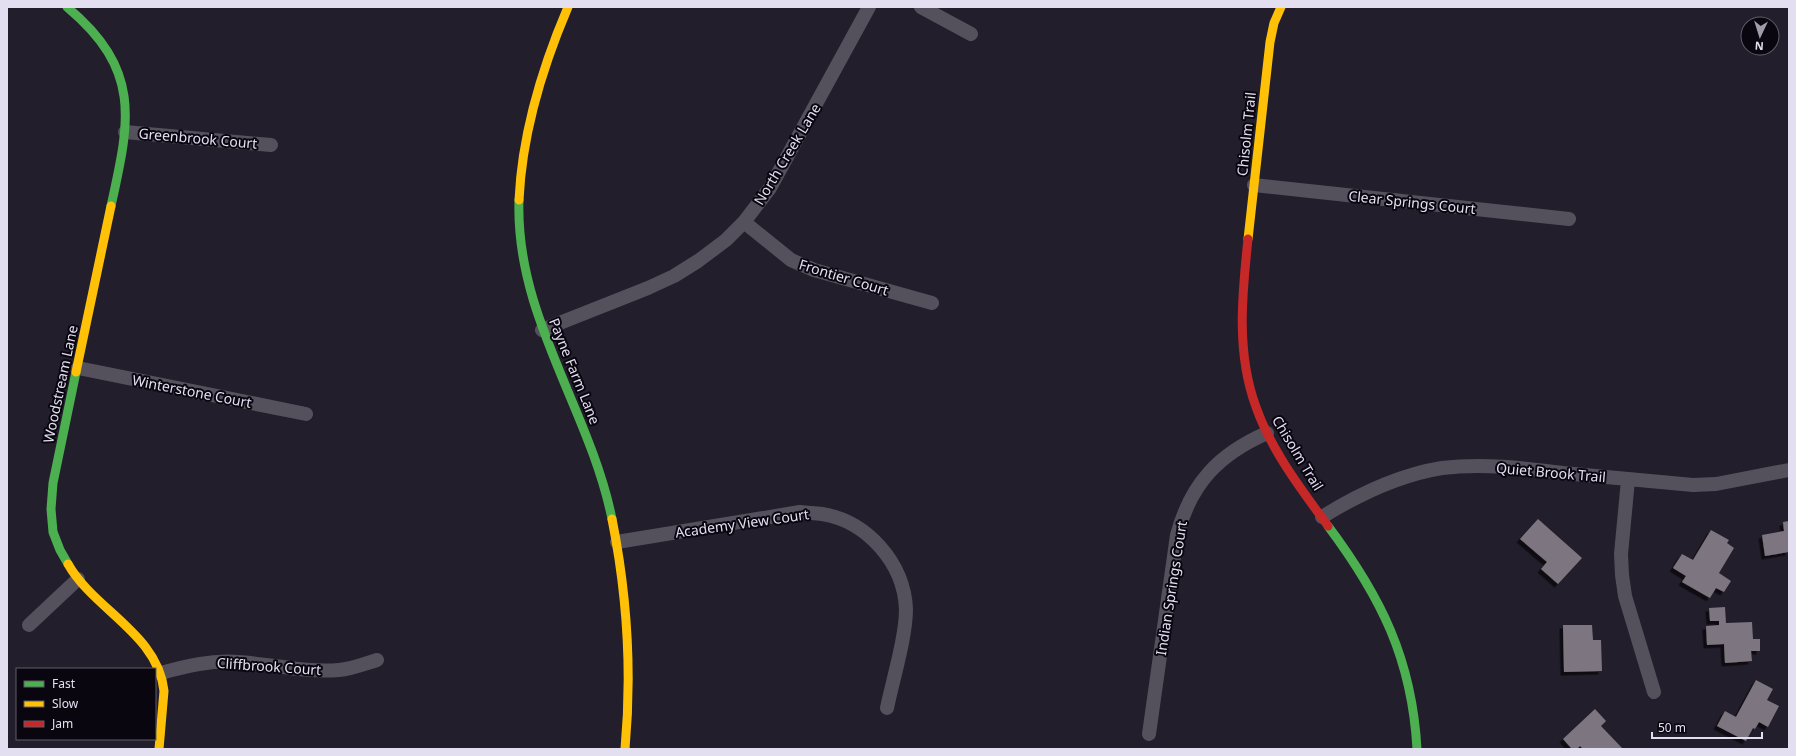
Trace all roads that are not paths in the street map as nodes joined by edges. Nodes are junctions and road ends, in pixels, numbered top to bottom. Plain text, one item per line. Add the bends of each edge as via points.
1 (67, 7) edge
2 (568, 7) edge
3 (869, 7) edge
4 (921, 7) edge
5 (1281, 7) edge
6 (971, 34) dead end
7 (125, 132) junction
8 (271, 145) dead end
9 (1254, 185) junction
10 (1569, 218) dead end
11 (744, 222) junction
12 (932, 303) dead end
13 (542, 330) junction
14 (78, 368) junction
15 (306, 414) dead end
16 (1267, 433) junction
17 (1789, 470) edge
18 (1628, 480) junction
19 (1322, 517) junction
20 (617, 542) junction
21 (78, 579) junction
22 (29, 625) dead end
23 (377, 660) dead end
24 (161, 673) junction
25 (1654, 692) dead end
26 (887, 708) dead end
27 (1149, 734) dead end
28 (159, 749) edge
29 (625, 749) edge
30 (1417, 749) edge

1 - 7 street, Woodstream Lane via 96,33 118,70 126,106
2 - 13 street, Payne Farm Lane via 531,118 522,161 519,192 522,254
3 - 11 street, North Creek Lane via 777,176
4 - 6 street
5 - 9 street, Chisolm Trail via 1270,42
7 - 8 street, Greenbrook Court
7 - 14 street, Woodstream Lane
9 - 10 street, Clear Springs Court
9 - 16 street, Chisolm Trail via 1242,298 1242,329 1248,380
11 - 12 street, Frontier Court via 792,260 814,270
11 - 13 street, North Creek Lane via 726,240 674,276
13 - 20 street, Payne Farm Lane via 600,473
14 - 15 street, Winterstone Court
14 - 21 street, Woodstream Lane via 53,483 50,515 60,552
16 - 19 street, Chisolm Trail via 1290,472
16 - 27 street, Indian Springs Court via 1247,442 1215,464 1192,496 1182,518 1177,535
17 - 18 street, Quiet Brook Trail via 1716,484 1693,485
18 - 19 street, Quiet Brook Trail via 1510,467 1443,468 1380,486 1356,496
18 - 25 street via 1621,554 1622,575 1625,596
19 - 30 street, Chisolm Trail via 1366,580 1397,642 1414,711
20 - 26 street, Academy View Court via 800,512 822,514 856,526 882,548 898,575 906,609 905,626
20 - 29 street, Payne Farm Lane via 629,677
21 - 22 street
21 - 24 street, Woodstream Lane via 139,639 154,658
23 - 24 street, Cliffbrook Court via 338,670 216,662
24 - 28 street, Woodstream Lane via 164,694

